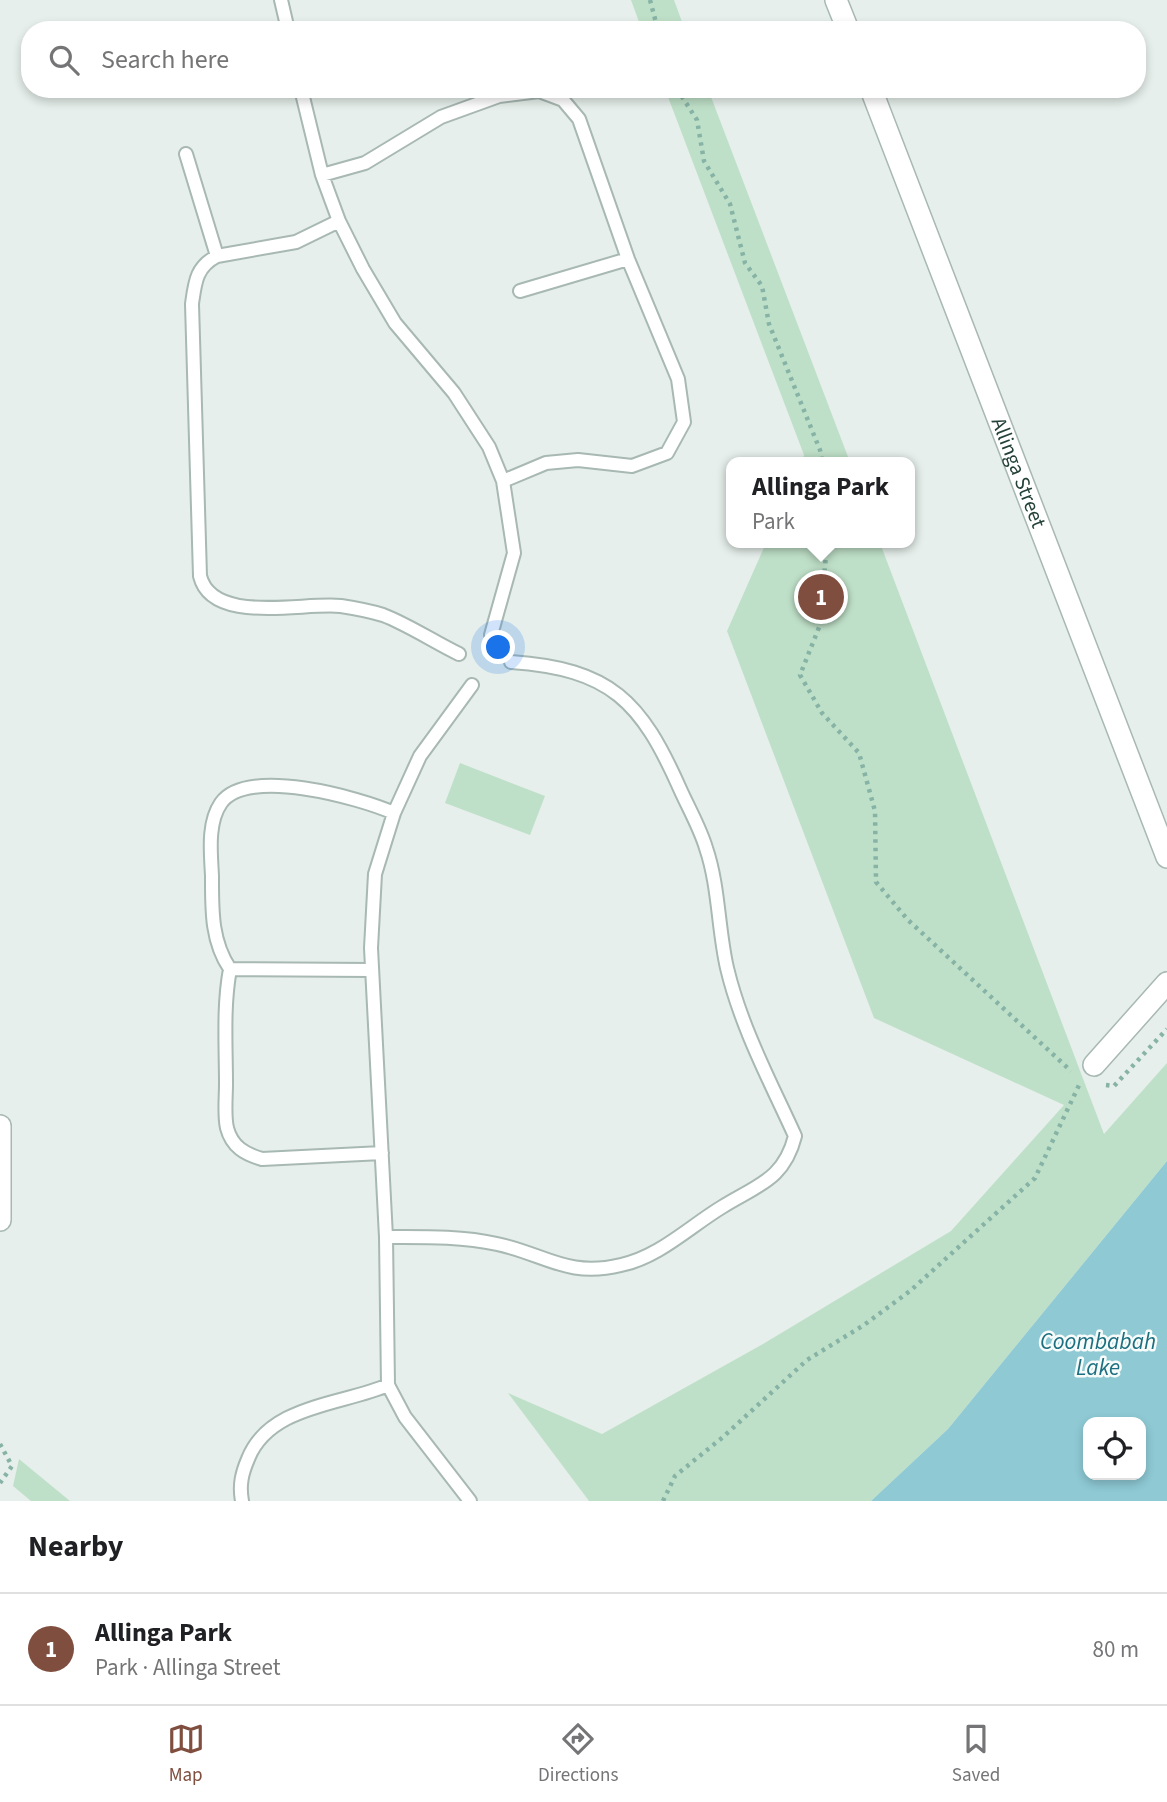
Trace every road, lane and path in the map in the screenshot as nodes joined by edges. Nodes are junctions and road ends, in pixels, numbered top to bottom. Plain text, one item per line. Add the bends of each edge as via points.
1 (281, 0) edge
2 (650, 0) edge
3 (836, 0) edge
4 (286, 21) edge
5 (656, 21) edge
6 (844, 21) edge
7 (304, 98) edge
8 (493, 98) edge
9 (558, 98) edge
10 (683, 98) edge
11 (874, 98) edge
12 (186, 153) dead end
13 (322, 175) junction
14 (339, 221) junction
15 (217, 256) junction
16 (628, 259) junction
17 (520, 291) dead end
18 (821, 457) edge
19 (503, 481) junction
20 (827, 548) edge
21 (491, 635) dead end
22 (459, 654) dead end
23 (511, 662) dead end
24 (472, 685) dead end
25 (394, 813) junction
26 (1167, 857) edge
27 (230, 969) junction
28 (372, 970) junction
29 (1167, 982) edge
30 (1167, 1029) edge
31 (1093, 1078) junction
32 (0, 1126) edge
33 (382, 1153) junction
34 (0, 1220) edge
35 (386, 1237) junction
36 (388, 1385) junction
37 (0, 1444) edge
38 (0, 1483) edge
39 (242, 1501) edge
40 (470, 1501) edge
41 (663, 1501) edge

1 - 4 lane
2 - 5 path
3 - 6 street
7 - 13 lane
8 - 13 lane via 441,117 365,163
9 - 16 lane via 579,119
10 - 18 path via 697,121 704,161 730,204 745,263 762,286 769,324
11 - 26 street, Allinga Street
12 - 15 lane
13 - 14 lane
14 - 15 lane via 296,242
14 - 19 lane via 395,323 454,393 489,447
15 - 22 lane via 200,270 192,304 204,590 238,607 340,606 383,615
16 - 17 lane
16 - 19 lane via 678,379 684,422 667,453 632,466 578,460 546,463
19 - 21 lane via 514,553
20 - 31 path via 820,625 800,675 821,713 859,752 876,811 876,882 908,920 1039,1044
23 - 35 lane via 547,667 610,688 632,705 660,744 707,849 727,968 743,1023 795,1136 783,1168 760,1186 649,1256 622,1265 566,1268 498,1244
24 - 25 lane via 420,756
25 - 27 lane via 312,788 282,786 235,794 221,802 211,829 212,915
25 - 28 lane via 375,874
27 - 28 lane
27 - 33 lane via 226,1102 228,1129 236,1146 262,1160
28 - 33 lane
29 - 31 street
30 - 31 path via 1114,1086
31 - 41 path via 1035,1178 910,1291 807,1360 675,1476
32 - 34 street
33 - 35 lane
35 - 36 lane
36 - 39 lane via 268,1427 254,1444 245,1467 239,1487
36 - 40 lane via 405,1417
37 - 38 path via 12,1466

